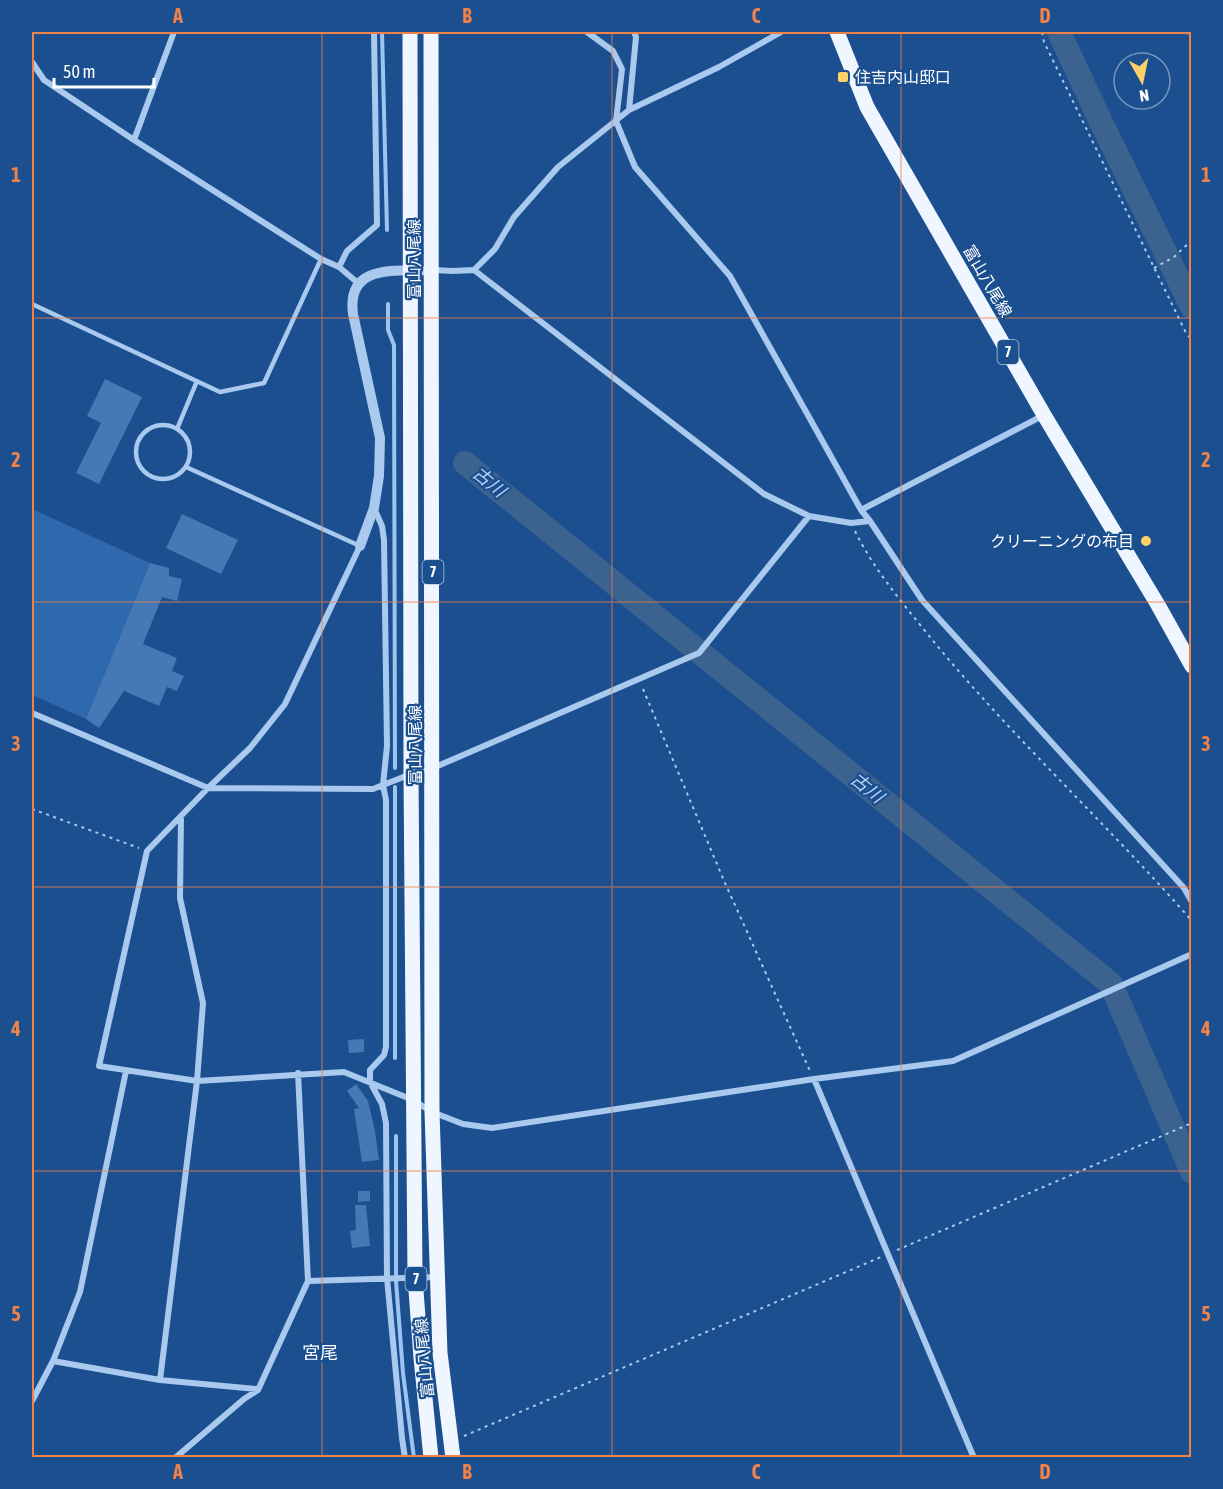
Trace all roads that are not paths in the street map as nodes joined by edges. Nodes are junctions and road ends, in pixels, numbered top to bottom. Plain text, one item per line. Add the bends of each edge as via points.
1 (174, 32) edge
2 (374, 32) edge
3 (410, 32) edge
4 (431, 32) edge
5 (587, 32) edge
6 (634, 32) edge
7 (781, 32) edge
8 (837, 32) edge
9 (32, 62) edge
10 (629, 110) junction
11 (616, 121) junction
12 (134, 140) junction
13 (321, 259) junction
14 (339, 267) junction
15 (432, 270) junction
16 (474, 270) junction
17 (410, 271) junction
18 (358, 283) junction
19 (32, 304) edge
20 (197, 381) junction
21 (1044, 416) junction
22 (177, 429) junction
23 (186, 467) junction
24 (374, 508) junction
25 (861, 510) junction
26 (809, 516) junction
27 (870, 522) junction
28 (360, 546) junction
29 (1191, 666) edge
30 (32, 713) edge
31 (433, 768) junction
32 (411, 774) junction
33 (383, 785) junction
34 (208, 788) junction
35 (181, 816) junction
36 (1191, 902) edge
37 (1191, 954) edge
38 (126, 1071) junction
39 (298, 1073) junction
40 (814, 1079) junction
41 (197, 1081) junction
42 (370, 1082) junction
43 (413, 1100) junction
44 (432, 1112) junction
45 (436, 1276) junction
46 (416, 1277) junction
47 (387, 1278) junction
48 (308, 1281) junction
49 (53, 1361) junction
50 (160, 1380) junction
51 (258, 1390) junction
52 (32, 1401) edge
53 (175, 1458) edge
54 (405, 1458) edge
55 (431, 1458) edge
56 (453, 1458) edge
57 (975, 1458) edge

1 - 12 street
2 - 14 street via 377,225 347,251
3 - 17 main road, 富山八尾線 / 7
4 - 15 main road, 富山八尾線 / 7
5 - 11 street via 613,51 622,69
6 - 10 street
7 - 10 street
8 - 21 main road, 富山八尾線 / 7 via 867,107
9 - 12 street via 44,80
10 - 11 street
11 - 16 street via 558,167 514,217 495,249
11 - 25 street via 635,166 730,276
12 - 13 street
13 - 14 street
13 - 20 lane via 264,383 220,392
14 - 18 street
15 - 16 street
15 - 17 street
15 - 31 main road, 富山八尾線 / 7
16 - 26 street via 764,494
17 - 18 street via 374,273
17 - 32 main road, 富山八尾線 / 7
18 - 24 street via 353,314 380,438 380,476
19 - 20 lane
20 - 22 lane
21 - 25 street
21 - 29 main road, 富山八尾線 / 7
22 - 23 lane via 191,450
22 - 23 lane via 160,425 144,432 136,457 146,473 162,479 180,474
23 - 28 lane
24 - 28 street
24 - 33 street via 384,540 387,746
25 - 27 street
26 - 27 street
26 - 31 street via 699,653
27 - 36 street via 922,600 1184,888
28 - 34 street via 285,704 250,748
30 - 34 street
31 - 32 street
31 - 44 main road, 富山八尾線 / 7
32 - 33 street
32 - 43 main road, 富山八尾線 / 7
33 - 34 street via 373,789
33 - 42 street via 386,1047 370,1070
34 - 35 street
35 - 38 street via 147,851 99,1066
35 - 41 street via 180,898 203,1003
37 - 40 street via 953,1061
38 - 41 street
38 - 49 street via 80,1292
39 - 41 street
39 - 42 street via 344,1072
39 - 48 street
40 - 44 street via 492,1128 463,1124
40 - 57 street
41 - 50 street
42 - 43 street
42 - 47 street via 382,1104 386,1123
43 - 44 street
43 - 46 main road, 富山八尾線 / 7
44 - 45 main road, 富山八尾線 / 7
45 - 46 street
45 - 56 main road, 富山八尾線 / 7 via 440,1353
46 - 47 street
46 - 55 main road, 富山八尾線 / 7
47 - 48 street
47 - 54 street
48 - 51 street
49 - 50 street
49 - 52 street
50 - 51 street
51 - 53 street

